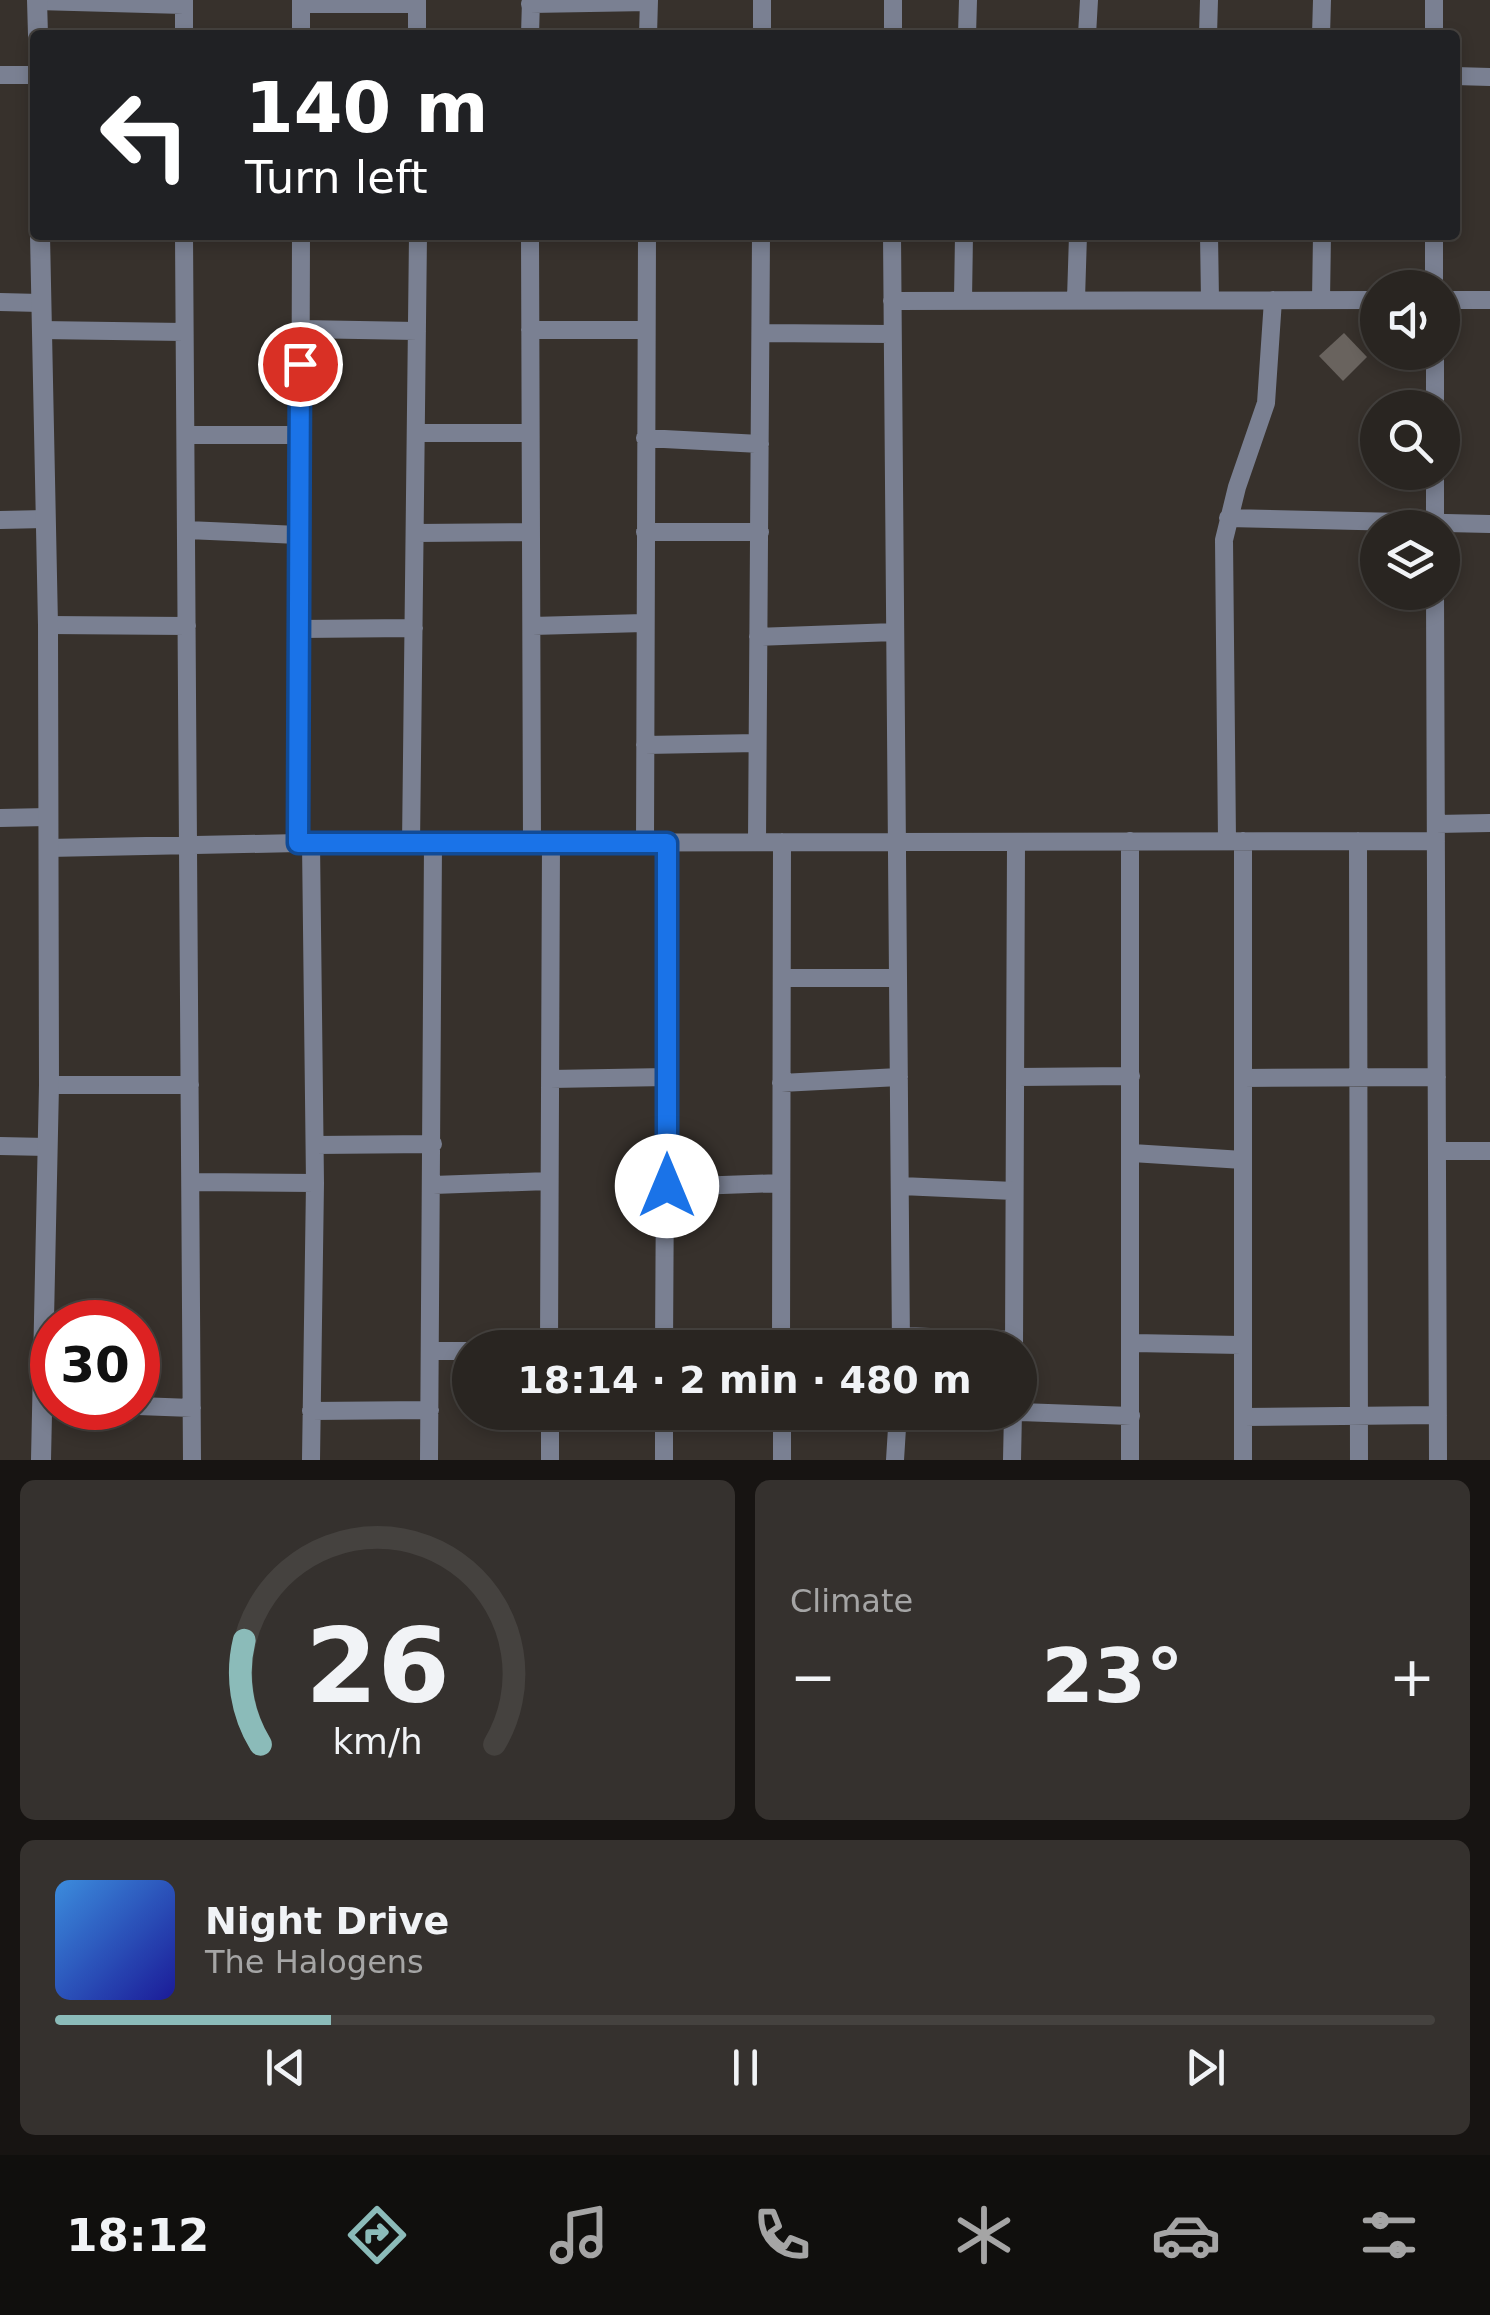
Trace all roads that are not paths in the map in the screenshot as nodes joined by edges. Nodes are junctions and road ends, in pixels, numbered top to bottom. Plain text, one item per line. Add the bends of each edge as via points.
1 (38, 0) edge
2 (762, 0) edge
3 (893, 0) edge
4 (968, 0) edge
5 (1089, 0) edge
6 (1209, 0) edge
7 (1322, 0) edge
8 (1434, 0) edge
9 (649, 1) edge
10 (301, 2) edge
11 (417, 2) edge
12 (530, 2) edge
13 (184, 3) edge
14 (38, 30) edge
15 (184, 30) edge
16 (301, 30) edge
17 (417, 30) edge
18 (530, 30) edge
19 (648, 30) edge
20 (762, 30) edge
21 (893, 30) edge
22 (967, 30) edge
23 (1087, 30) edge
24 (1208, 30) edge
25 (1322, 30) edge
26 (1434, 30) edge
27 (0, 75) edge
28 (30, 75) edge
29 (1460, 76) edge
30 (1490, 78) edge
31 (40, 240) edge
32 (184, 240) edge
33 (301, 240) edge
34 (418, 240) edge
35 (530, 240) edge
36 (647, 240) edge
37 (762, 240) edge
38 (892, 240) edge
39 (964, 240) edge
40 (1078, 240) edge
41 (1209, 240) edge
42 (1322, 240) edge
43 (1434, 240) edge
44 (1434, 270) edge
45 (1076, 299) junction
46 (963, 300) junction
47 (1210, 300) junction
48 (1273, 300) junction
49 (1320, 300) junction
50 (1360, 300) edge
51 (1460, 300) edge
52 (1490, 300) edge
53 (892, 301) junction
54 (0, 302) edge
55 (40, 302) junction
56 (301, 329) junction
57 (41, 330) junction
58 (530, 330) junction
59 (646, 330) junction
60 (417, 331) junction
61 (184, 332) junction
62 (760, 334) junction
63 (891, 334) junction
64 (417, 433) junction
65 (529, 433) junction
66 (186, 435) junction
67 (299, 435) junction
68 (645, 438) junction
69 (760, 444) junction
70 (1228, 518) junction
71 (45, 519) junction
72 (0, 520) edge
73 (1360, 523) edge
74 (1490, 524) edge
75 (1460, 525) edge
76 (187, 530) junction
77 (530, 532) junction
78 (645, 532) junction
79 (760, 532) junction
80 (415, 533) junction
81 (298, 535) junction
82 (1435, 610) edge
83 (644, 623) junction
84 (48, 625) junction
85 (187, 626) junction
86 (532, 626) junction
87 (414, 628) junction
88 (298, 629) junction
89 (895, 632) junction
90 (758, 637) junction
91 (757, 743) junction
92 (645, 745) junction
93 (48, 816) junction
94 (0, 818) edge
95 (1490, 823) edge
96 (1436, 832) junction
97 (1235, 841) junction
98 (1358, 841) junction
99 (757, 842) junction
100 (782, 842) junction
101 (898, 842) junction
102 (1130, 842) junction
103 (305, 843) junction
104 (542, 843) junction
105 (645, 843) junction
106 (667, 843) junction
107 (410, 844) junction
108 (433, 844) junction
109 (1016, 844) junction
110 (185, 846) junction
111 (48, 848) junction
112 (782, 978) junction
113 (897, 978) junction
114 (1130, 1076) junction
115 (667, 1077) junction
116 (899, 1077) junction
117 (1358, 1077) junction
118 (1436, 1077) junction
119 (1017, 1078) junction
120 (1243, 1078) junction
121 (550, 1079) junction
122 (782, 1083) junction
123 (190, 1085) junction
124 (49, 1086) junction
125 (433, 1144) junction
126 (315, 1145) junction
127 (0, 1146) edge
128 (48, 1148) junction
129 (1437, 1151) junction
130 (1490, 1151) edge
131 (1132, 1153) junction
132 (1243, 1160) junction
133 (549, 1180) junction
134 (193, 1182) junction
135 (315, 1183) junction
136 (782, 1183) junction
137 (432, 1185) junction
138 (667, 1186) junction
139 (901, 1186) junction
140 (1014, 1192) junction
141 (47, 1300) edge
142 (549, 1330) edge
143 (664, 1330) edge
144 (781, 1330) edge
145 (901, 1330) edge
146 (1014, 1330) edge
147 (1133, 1344) junction
148 (1241, 1344) junction
149 (432, 1350) junction
150 (452, 1351) edge
151 (160, 1407) edge
152 (192, 1408) junction
153 (430, 1410) junction
154 (311, 1411) junction
155 (1037, 1413) edge
156 (1131, 1416) junction
157 (1358, 1416) junction
158 (1438, 1416) junction
159 (1243, 1418) junction
160 (44, 1430) edge
161 (550, 1430) edge
162 (664, 1430) edge
163 (782, 1430) edge
164 (897, 1430) edge
165 (1015, 1430) edge
166 (40, 1460) edge
167 (192, 1460) edge
168 (311, 1460) edge
169 (430, 1460) edge
170 (550, 1460) edge
171 (664, 1460) edge
172 (782, 1460) edge
173 (895, 1460) edge
174 (1012, 1460) edge
175 (1130, 1460) edge
176 (1243, 1460) edge
177 (1359, 1460) edge
178 (1438, 1460) edge

1 - 13 street
1 - 14 street
2 - 20 street
3 - 21 street
4 - 22 street
5 - 23 street
6 - 24 street
7 - 25 street
8 - 26 street
9 - 12 street
9 - 19 street
10 - 11 street
10 - 16 street
11 - 17 street
12 - 18 street
13 - 15 street
27 - 28 street
29 - 30 street
31 - 55 street
32 - 61 street
33 - 56 street
34 - 60 street
35 - 58 street
36 - 59 street
37 - 62 street
38 - 53 street
39 - 46 street
40 - 45 street
41 - 47 street
42 - 49 street
43 - 44 street
45 - 46 street
45 - 47 street
46 - 53 street
47 - 48 street
48 - 49 street
48 - 70 street via 1266,403
49 - 50 street
51 - 52 street
53 - 63 street
54 - 55 street
55 - 57 street
56 - 60 street
56 - 67 street
57 - 61 street
57 - 71 street
58 - 59 street
58 - 65 street
59 - 68 street
60 - 64 street
61 - 66 street
62 - 63 street
62 - 69 street
63 - 89 street
64 - 65 street
64 - 80 street
65 - 77 street
66 - 67 street
66 - 76 street
67 - 81 street
68 - 69 street
68 - 78 street
69 - 79 street
70 - 73 street
70 - 97 street
71 - 72 street
71 - 84 street
74 - 75 street
76 - 81 street
76 - 85 street
77 - 80 street
77 - 86 street
78 - 79 street
78 - 83 street
79 - 90 street
80 - 87 street
81 - 88 street
82 - 96 street
83 - 86 street
83 - 92 street
84 - 85 street
84 - 93 street
85 - 110 street
86 - 104 street
87 - 88 street
87 - 107 street
88 - 103 street
89 - 90 street
89 - 101 street
90 - 91 street
91 - 92 street
91 - 99 street
92 - 105 street
93 - 94 street
93 - 111 street
95 - 96 street
96 - 98 street
96 - 118 street
97 - 98 street
97 - 102 street
97 - 120 street
98 - 117 street
99 - 100 street
99 - 106 street
100 - 101 street
100 - 112 street
101 - 109 street
101 - 113 street
102 - 109 street
102 - 114 street
103 - 107 street
103 - 110 street
103 - 126 street
104 - 105 street
104 - 108 street
104 - 121 street
105 - 106 street
106 - 115 street
107 - 108 street
108 - 125 street
109 - 119 street
110 - 111 street
110 - 123 street
111 - 124 street
112 - 113 street
112 - 122 street
113 - 116 street
114 - 119 street
114 - 131 street
115 - 121 street
115 - 138 street
116 - 122 street
116 - 139 street
117 - 118 street
117 - 120 street
117 - 157 street
118 - 129 street
119 - 140 street
120 - 132 street
121 - 133 street
122 - 136 street
123 - 124 street
123 - 134 street
124 - 128 street
125 - 126 street
125 - 137 street
126 - 135 street
127 - 128 street
128 - 141 street
129 - 130 street
129 - 158 street
131 - 132 street
131 - 147 street
132 - 148 street
133 - 137 street
133 - 142 street
134 - 135 street
134 - 152 street
135 - 154 street
136 - 138 street
136 - 144 street
137 - 149 street
138 - 143 street
139 - 140 street
139 - 145 street
140 - 146 street
147 - 148 street
147 - 156 street
148 - 159 street
149 - 150 street
149 - 153 street
151 - 152 street
152 - 167 street
153 - 154 street
153 - 169 street
154 - 168 street
155 - 156 street
156 - 175 street
157 - 158 street
157 - 159 street
157 - 177 street
158 - 178 street
159 - 176 street
160 - 166 street
161 - 170 street
162 - 171 street
163 - 172 street
164 - 173 street
165 - 174 street

